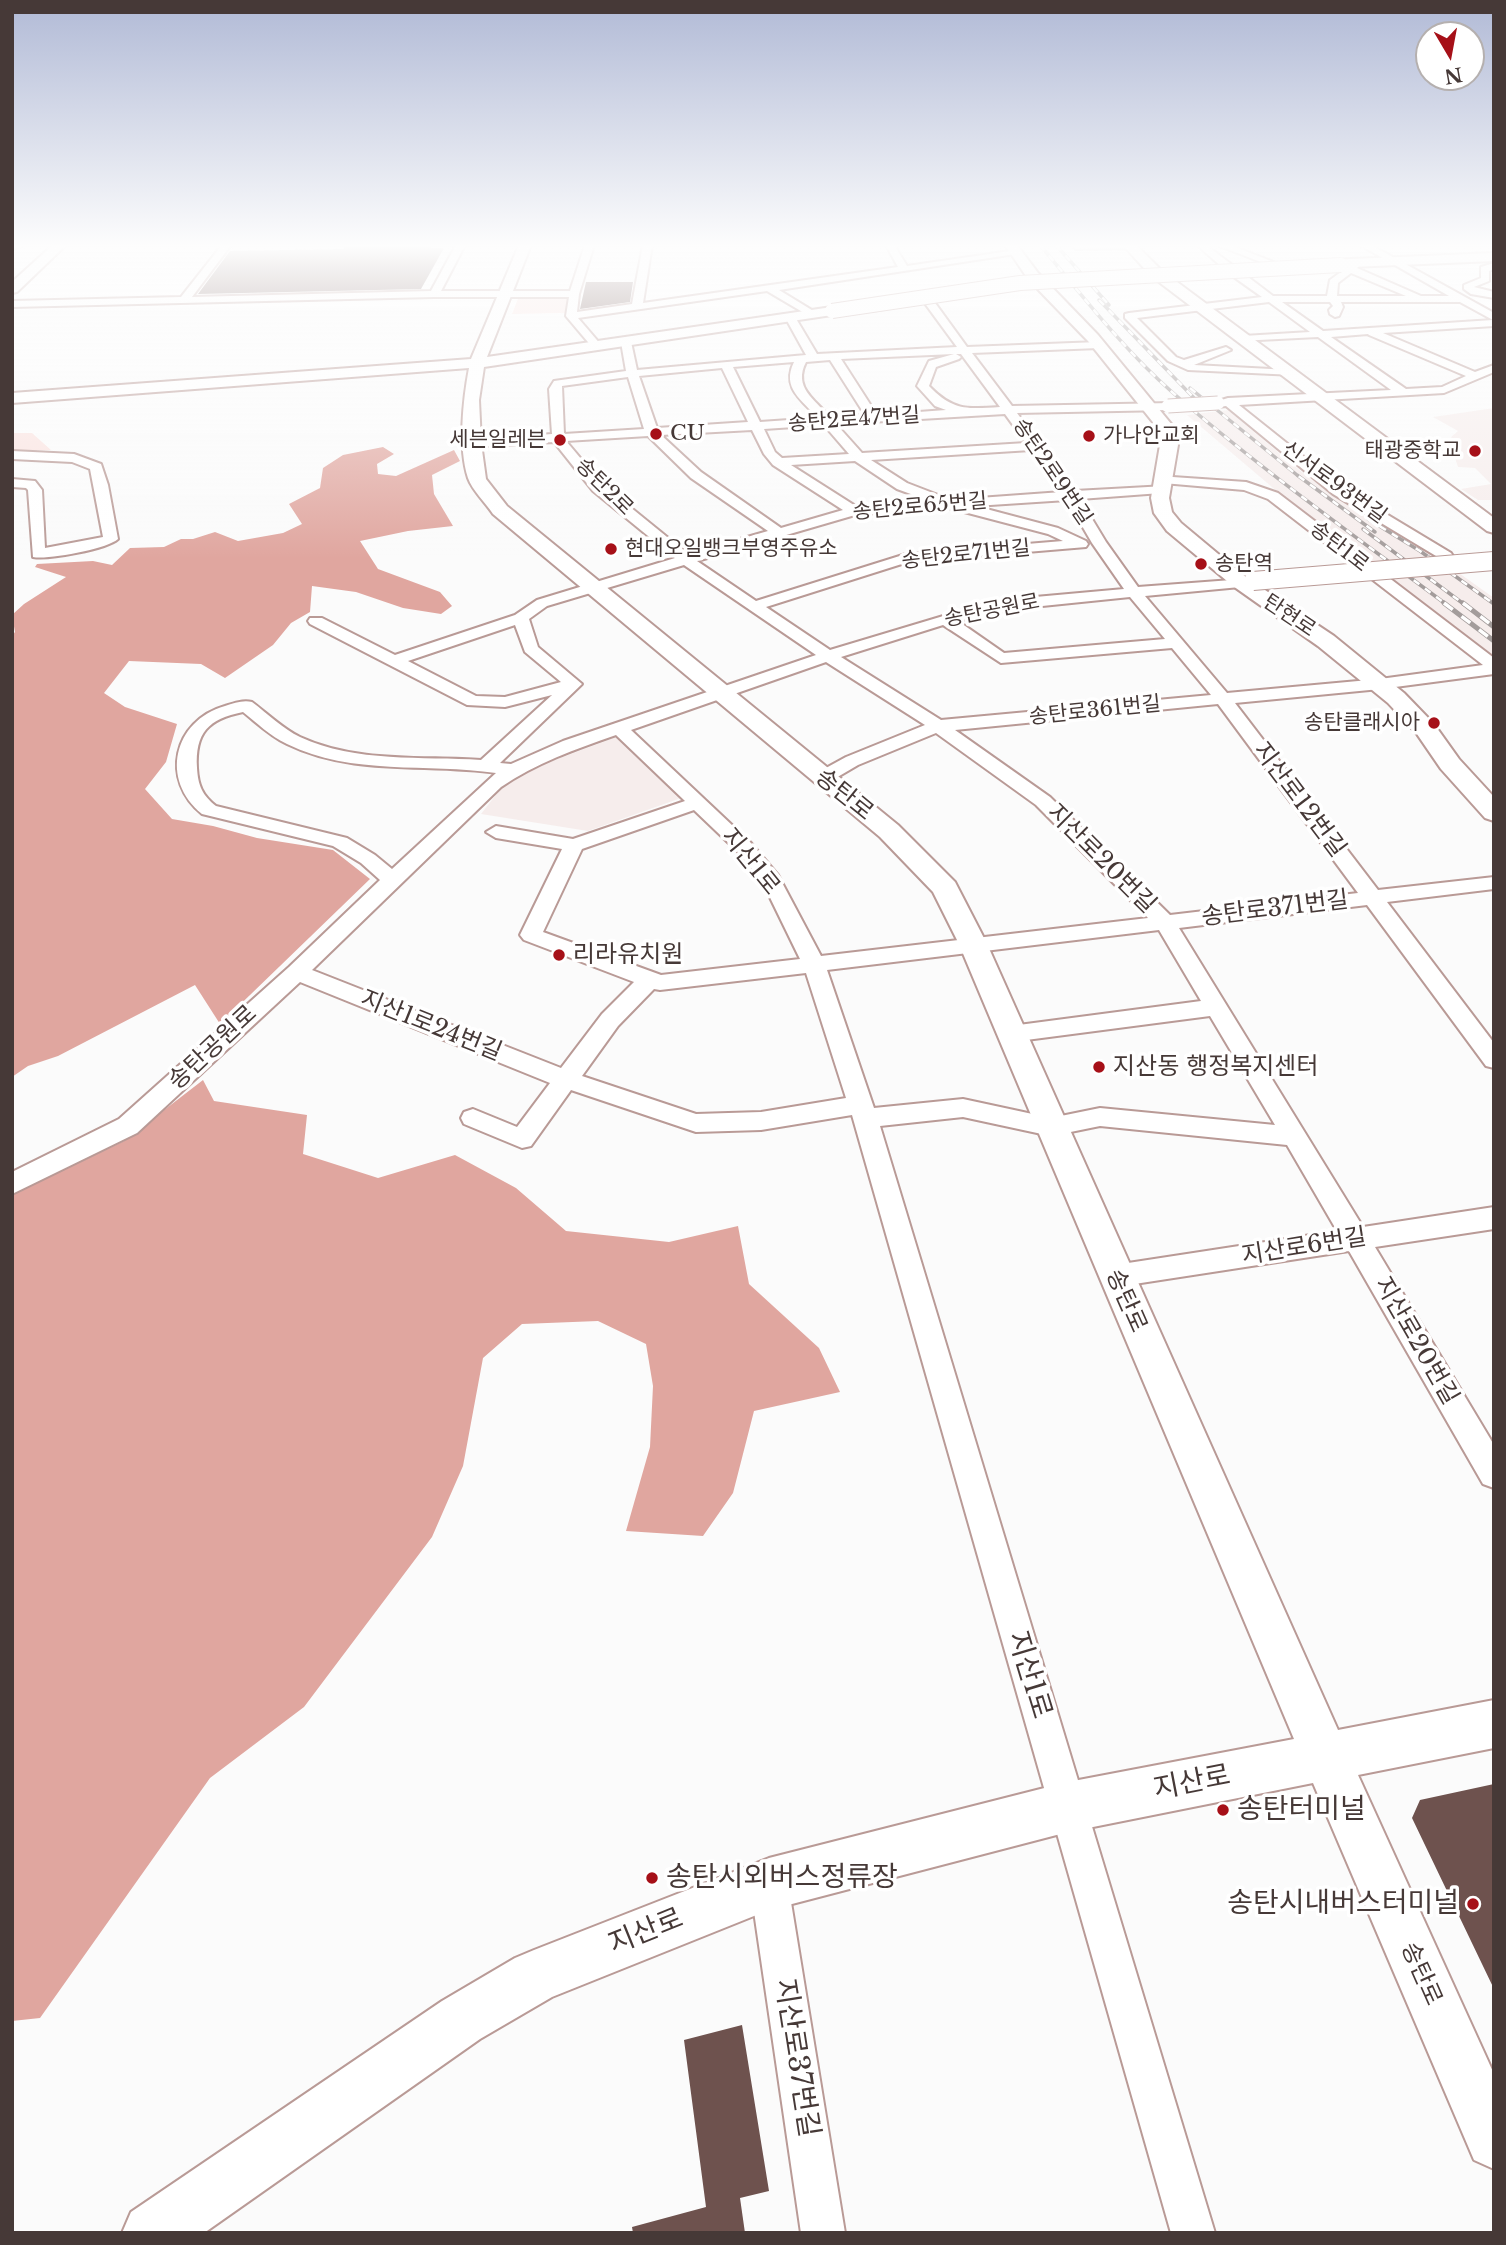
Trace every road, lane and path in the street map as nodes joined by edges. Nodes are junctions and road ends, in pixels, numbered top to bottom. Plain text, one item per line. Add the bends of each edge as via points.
1 (569, 350) edge
2 (628, 350) edge
3 (804, 350) edge
4 (1010, 350) edge
5 (1104, 350) edge
6 (1163, 350) edge
7 (1226, 350) dead end
8 (1258, 350) edge
9 (1343, 350) edge
10 (1408, 350) edge
11 (482, 351) junction
12 (968, 352) junction
13 (833, 356) junction
14 (807, 358) junction
15 (726, 364) junction
16 (1182, 364) junction
17 (1494, 368) edge
18 (632, 372) junction
19 (1290, 373) junction
20 (1475, 376) junction
21 (1404, 393) junction
22 (1324, 397) junction
23 (12, 398) edge
24 (1223, 403) junction
25 (1159, 407) junction
26 (1010, 410) junction
27 (962, 413) junction
28 (874, 419) junction
29 (828, 422) junction
30 (759, 426) junction
31 (652, 433) junction
32 (558, 439) junction
33 (472, 443) junction
34 (1036, 446) junction
35 (12, 454) edge
36 (27, 454) junction
37 (859, 458) junction
38 (778, 463) junction
39 (12, 473) edge
40 (12, 483) edge
41 (1162, 484) junction
42 (1071, 495) junction
43 (949, 504) junction
44 (854, 511) junction
45 (1494, 527) edge
46 (780, 533) junction
47 (1099, 542) junction
48 (1081, 544) junction
49 (1446, 556) dead end
50 (685, 559) junction
51 (1494, 561) edge
52 (1247, 582) junction
53 (591, 587) junction
54 (1134, 592) junction
55 (755, 606) junction
56 (522, 618) junction
57 (944, 619) junction
58 (316, 621) dead end
59 (1177, 643) junction
60 (829, 657) junction
61 (396, 660) junction
62 (1494, 667) edge
63 (573, 684) junction
64 (1380, 684) junction
65 (724, 693) junction
66 (1223, 699) junction
67 (938, 726) junction
68 (619, 729) junction
69 (487, 765) junction
70 (513, 770) junction
71 (822, 778) junction
72 (697, 803) junction
73 (1491, 806) edge
74 (496, 832) dead end
75 (574, 845) junction
76 (392, 880) junction
77 (1494, 883) edge
78 (1371, 897) junction
79 (1165, 922) junction
80 (973, 944) junction
81 (814, 965) junction
82 (297, 972) junction
83 (655, 981) junction
84 (1216, 1007) junction
85 (1011, 1034) junction
86 (1494, 1060) edge
87 (564, 1079) junction
88 (862, 1112) junction
89 (473, 1118) dead end
90 (1051, 1127) junction
91 (1294, 1137) junction
92 (12, 1184) edge
93 (1494, 1218) edge
94 (1356, 1239) junction
95 (1115, 1276) junction
96 (1494, 1474) edge
97 (1494, 1724) edge
98 (1325, 1757) junction
99 (1068, 1807) junction
100 (769, 1884) junction
101 (1494, 2140) edge
102 (152, 2233) edge
103 (823, 2233) edge
104 (1193, 2233) edge

1 - 11 street via 530,355
2 - 18 street
3 - 14 street
4 - 12 street, 송탄2로
5 - 25 street, 탄현로
6 - 16 street
7 - 16 street
8 - 19 street
9 - 21 street
10 - 20 street
11 - 23 street
11 - 33 street, 송탄로 via 471,400
12 - 13 street, 송탄2로
12 - 26 street, 송탄2로9번길
12 - 27 street via 931,364 923,386 939,403
13 - 14 street, 송탄2로
13 - 28 street
14 - 15 street, 송탄2로
14 - 29 street via 794,374 795,384
15 - 18 street, 송탄2로
15 - 30 street
16 - 19 street
17 - 20 street, 송탄2로47번길
18 - 31 street
18 - 32 street, 송탄2로 via 558,383
19 - 22 street
20 - 21 street, 송탄2로47번길 via 1444,390
21 - 22 street, 송탄2로47번길
22 - 24 street, 송탄2로47번길
22 - 45 street
24 - 25 street, 송탄2로47번길, bridge
24 - 49 street, 신서로93번길 via 1338,491
25 - 26 street, 송탄2로47번길
25 - 41 street, 탄현로 via 1169,445
26 - 27 street, 송탄2로47번길
26 - 34 street, 송탄2로9번길
27 - 28 street, 송탄2로47번길
28 - 29 street, 송탄2로47번길
29 - 30 street, 송탄2로47번길
29 - 37 street
30 - 31 street, 송탄2로47번길
30 - 38 street
31 - 32 street, 송탄2로47번길
31 - 46 street via 696,475
32 - 33 street, 송탄2로
32 - 50 street, 송탄2로 via 598,488
33 - 53 street, 송탄로 via 477,479 500,510
34 - 37 street
34 - 42 street, 송탄2로9번길
35 - 36 street
36 - 39 street
36 - 40 street via 74,458 96,467 111,539 38,554 35,490 30,484
37 - 38 street
37 - 43 street via 902,486
38 - 44 street
41 - 42 street, 송탄2로65번길
41 - 52 street, 탄현로 via 1163,513 1174,527
41 - 62 street, 송탄1로 via 1246,486 1273,496
42 - 43 street, 송탄2로65번길
42 - 47 street, 송탄2로9번길
43 - 44 street, 송탄2로65번길
43 - 48 street via 1017,520
44 - 46 street, 송탄2로65번길
46 - 50 street, 송탄2로65번길
47 - 48 street, 송탄2로71번길
47 - 54 street, 송탄2로9번길
48 - 55 street, 송탄2로71번길 via 905,558
50 - 53 street
50 - 55 street, 송탄2로
51 - 52 street, 송탄공원로, bridge
52 - 54 street, 송탄공원로
52 - 64 street, 탄현로
53 - 56 street via 542,603
53 - 65 street, 송탄로
54 - 57 street, 송탄공원로 via 1013,604
54 - 59 street, 지산로12번길
55 - 60 street, 송탄2로
56 - 61 street
56 - 63 street via 531,649
57 - 59 street via 1001,658
57 - 60 street, 송탄공원로
58 - 61 street
59 - 66 street, 지산로12번길
60 - 65 street, 송탄공원로
60 - 67 street, 지산로20번길
61 - 63 street via 473,701 505,702
62 - 64 street
63 - 69 street
64 - 66 street, 송탄로361번길
64 - 73 street, 탄현로 via 1426,729 1450,764
65 - 68 street, 송탄공원로
65 - 71 street, 송탄로
66 - 67 street, 송탄로361번길
66 - 78 street, 지산로12번길
67 - 71 street, 송탄로361번길
67 - 79 street, 지산로20번길 via 1043,801
68 - 70 street, 송탄공원로
68 - 72 street, 지산1로
69 - 70 street
69 - 76 street via 369,761 321,750 292,740 246,706 226,708 199,727 188,745 194,799 209,810 340,842
70 - 76 street, 송탄공원로 via 469,805
71 - 80 street, 송탄로 via 889,831 945,888
72 - 75 street
72 - 81 street, 지산1로 via 771,879
74 - 75 street
75 - 83 street via 531,935
76 - 82 street, 송탄공원로
77 - 78 street, 송탄로371번길
78 - 79 street, 송탄로371번길
78 - 86 street, 지산로12번길
79 - 80 street, 송탄로371번길
79 - 84 street, 지산로20번길
80 - 81 street
80 - 85 street, 송탄로
81 - 83 street
81 - 88 street, 지산1로
82 - 87 street, 지산1로24번길
82 - 92 street, 송탄공원로 via 128,1126
83 - 87 street via 610,1020
84 - 85 street
84 - 91 street, 지산로20번길
85 - 90 street, 송탄로
87 - 88 street, 지산1로24번길 via 696,1123
87 - 89 street via 523,1139
88 - 90 street via 963,1108
88 - 99 street, 지산1로
90 - 91 street via 1100,1117
90 - 95 street, 송탄로
91 - 94 street, 지산로20번길
93 - 94 street, 지산로6번길
94 - 95 street, 지산로6번길
94 - 96 street, 지산로20번길
95 - 98 street, 송탄로
97 - 98 street, 지산로
98 - 99 street, 지산로
98 - 101 street, 송탄로
99 - 100 street, 지산로
99 - 104 street, 지산1로
100 - 102 street, 지산로 via 534,1977 461,2020
100 - 103 street, 지산로37번길

